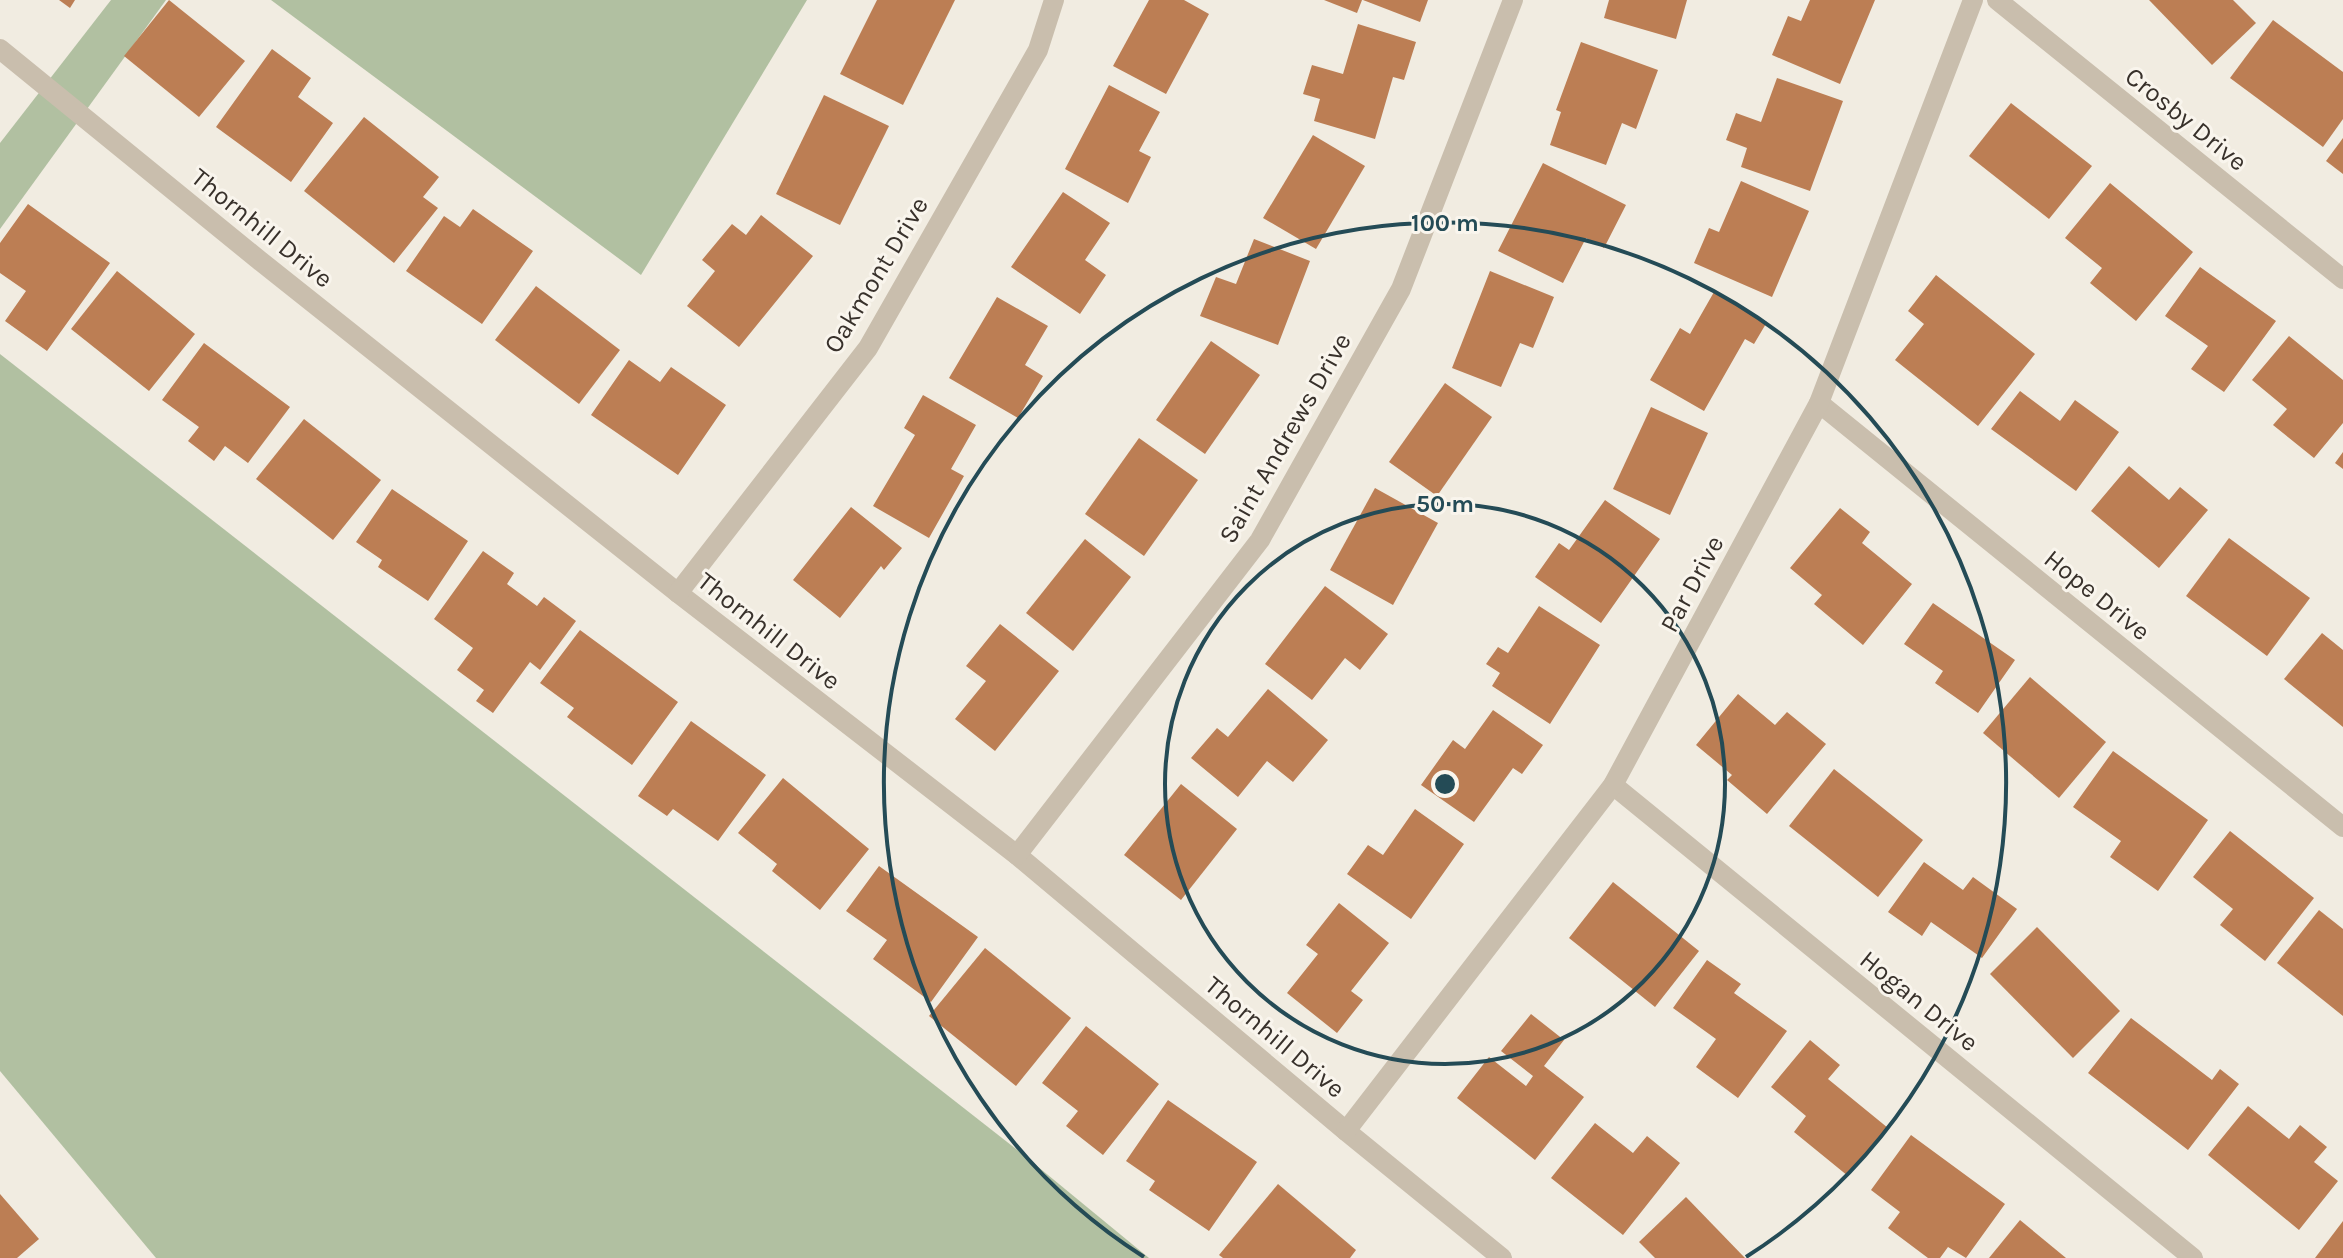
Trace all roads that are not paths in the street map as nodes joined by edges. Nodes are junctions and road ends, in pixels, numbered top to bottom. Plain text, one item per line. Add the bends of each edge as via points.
1 (1054, 0) edge
2 (1513, 0) edge
3 (1973, 0) edge
4 (1997, 0) edge
5 (0, 49) edge
6 (2343, 279) edge
7 (1819, 403) junction
8 (678, 593) junction
9 (1613, 785) junction
10 (2343, 827) edge
11 (1017, 855) junction
12 (1346, 1131) junction
13 (1502, 1258) edge
14 (2193, 1258) edge

1 - 8 street, Oakmont Drive via 1038,50 868,348
2 - 11 street, Saint Andrews Drive via 1401,289 1260,540
3 - 7 street, Par Drive
4 - 6 street, Crosby Drive
5 - 8 street, Thornhill Drive
7 - 9 street, Par Drive
7 - 10 street, Hope Drive
8 - 11 street, Thornhill Drive
9 - 12 street, Par Drive
9 - 14 street, Hogan Drive
11 - 12 street, Thornhill Drive
12 - 13 street, Thornhill Drive

